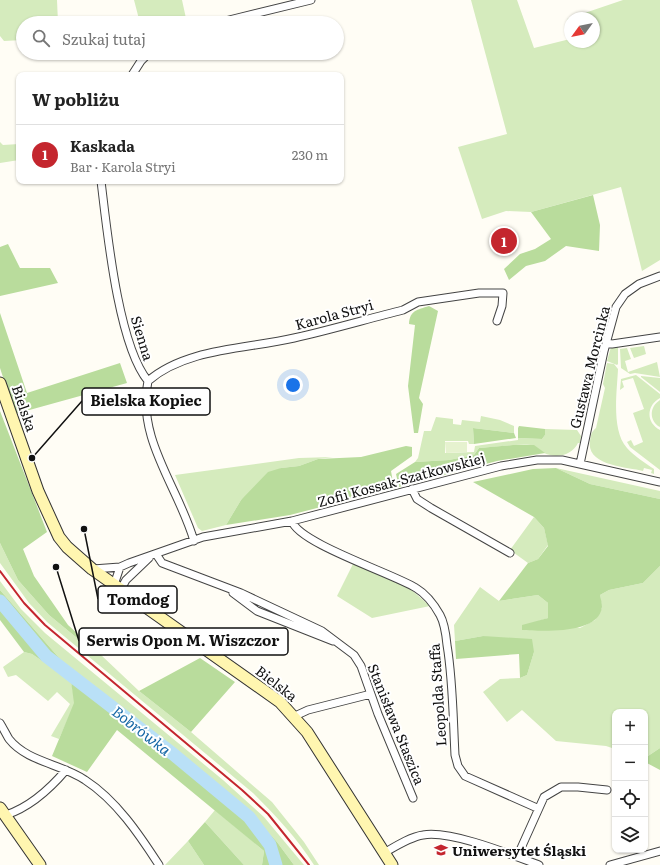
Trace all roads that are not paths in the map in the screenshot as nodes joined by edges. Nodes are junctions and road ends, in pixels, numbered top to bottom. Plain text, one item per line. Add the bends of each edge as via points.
1 (311, 0) edge
2 (246, 16) edge
3 (142, 60) edge
4 (134, 72) edge
5 (101, 184) edge
6 (660, 276) edge
7 (497, 321) dead end
8 (660, 337) edge
9 (606, 343) junction
10 (148, 381) junction
11 (0, 383) edge
12 (580, 464) junction
13 (660, 482) edge
14 (412, 489) junction
15 (292, 521) junction
16 (194, 541) junction
17 (510, 553) dead end
18 (153, 555) junction
19 (120, 567) junction
20 (92, 569) junction
21 (117, 587) junction
22 (371, 694) junction
23 (295, 716) junction
24 (0, 723) edge
25 (66, 770) junction
26 (607, 790) dead end
27 (413, 798) dead end
28 (537, 808) junction
29 (3, 812) edge
30 (660, 851) edge
31 (384, 853) junction
32 (518, 857) junction
33 (40, 865) edge
34 (159, 865) edge
35 (392, 865) edge
36 (539, 865) edge
37 (610, 865) edge

1 - 2 street
3 - 4 street
5 - 10 street, Sienna via 109,244 126,332 140,371
6 - 9 street, Gustawa Morcinka via 639,284 625,294 616,307
7 - 10 street, Karola Stryi via 503,293 479,293 418,302 403,310 292,339 224,350 191,359 158,372
8 - 9 street
9 - 12 street, Gustawa Morcinka
10 - 16 street, Sienna via 146,408 153,441
11 - 20 street, Bielska via 38,491 56,531 67,548
12 - 13 street, Zofii Kossak-Szatkowskiej
12 - 14 street, Zofii Kossak-Szatkowskiej via 562,460 537,460 501,466
14 - 15 street, Zofii Kossak-Szatkowskiej
14 - 17 street via 417,499
15 - 16 street, Zofii Kossak-Szatkowskiej via 235,530
15 - 28 street, Leopolda Staffa via 298,531 354,561 417,588 428,598 444,624 451,666 455,755 458,766 464,776
16 - 18 street, Zofii Kossak-Szatkowskiej
18 - 19 street, Zofii Kossak-Szatkowskiej
18 - 21 street
18 - 22 street, Stanisława Staszica via 162,563 322,631 354,655 362,666
19 - 20 street, Zofii Kossak-Szatkowskiej
19 - 21 street
20 - 21 street, Bielska
21 - 23 street, Bielska via 270,694
22 - 23 street via 308,710
22 - 27 street, Stanisława Staszica
23 - 31 street, Bielska
24 - 25 street via 9,739 19,749
25 - 29 street via 33,802 20,810
25 - 34 street via 88,782 116,808 141,837
26 - 28 street via 561,788 544,797
28 - 32 street
29 - 33 street
30 - 37 street
31 - 32 street via 416,836 432,834
31 - 35 street, Bielska
32 - 36 street

